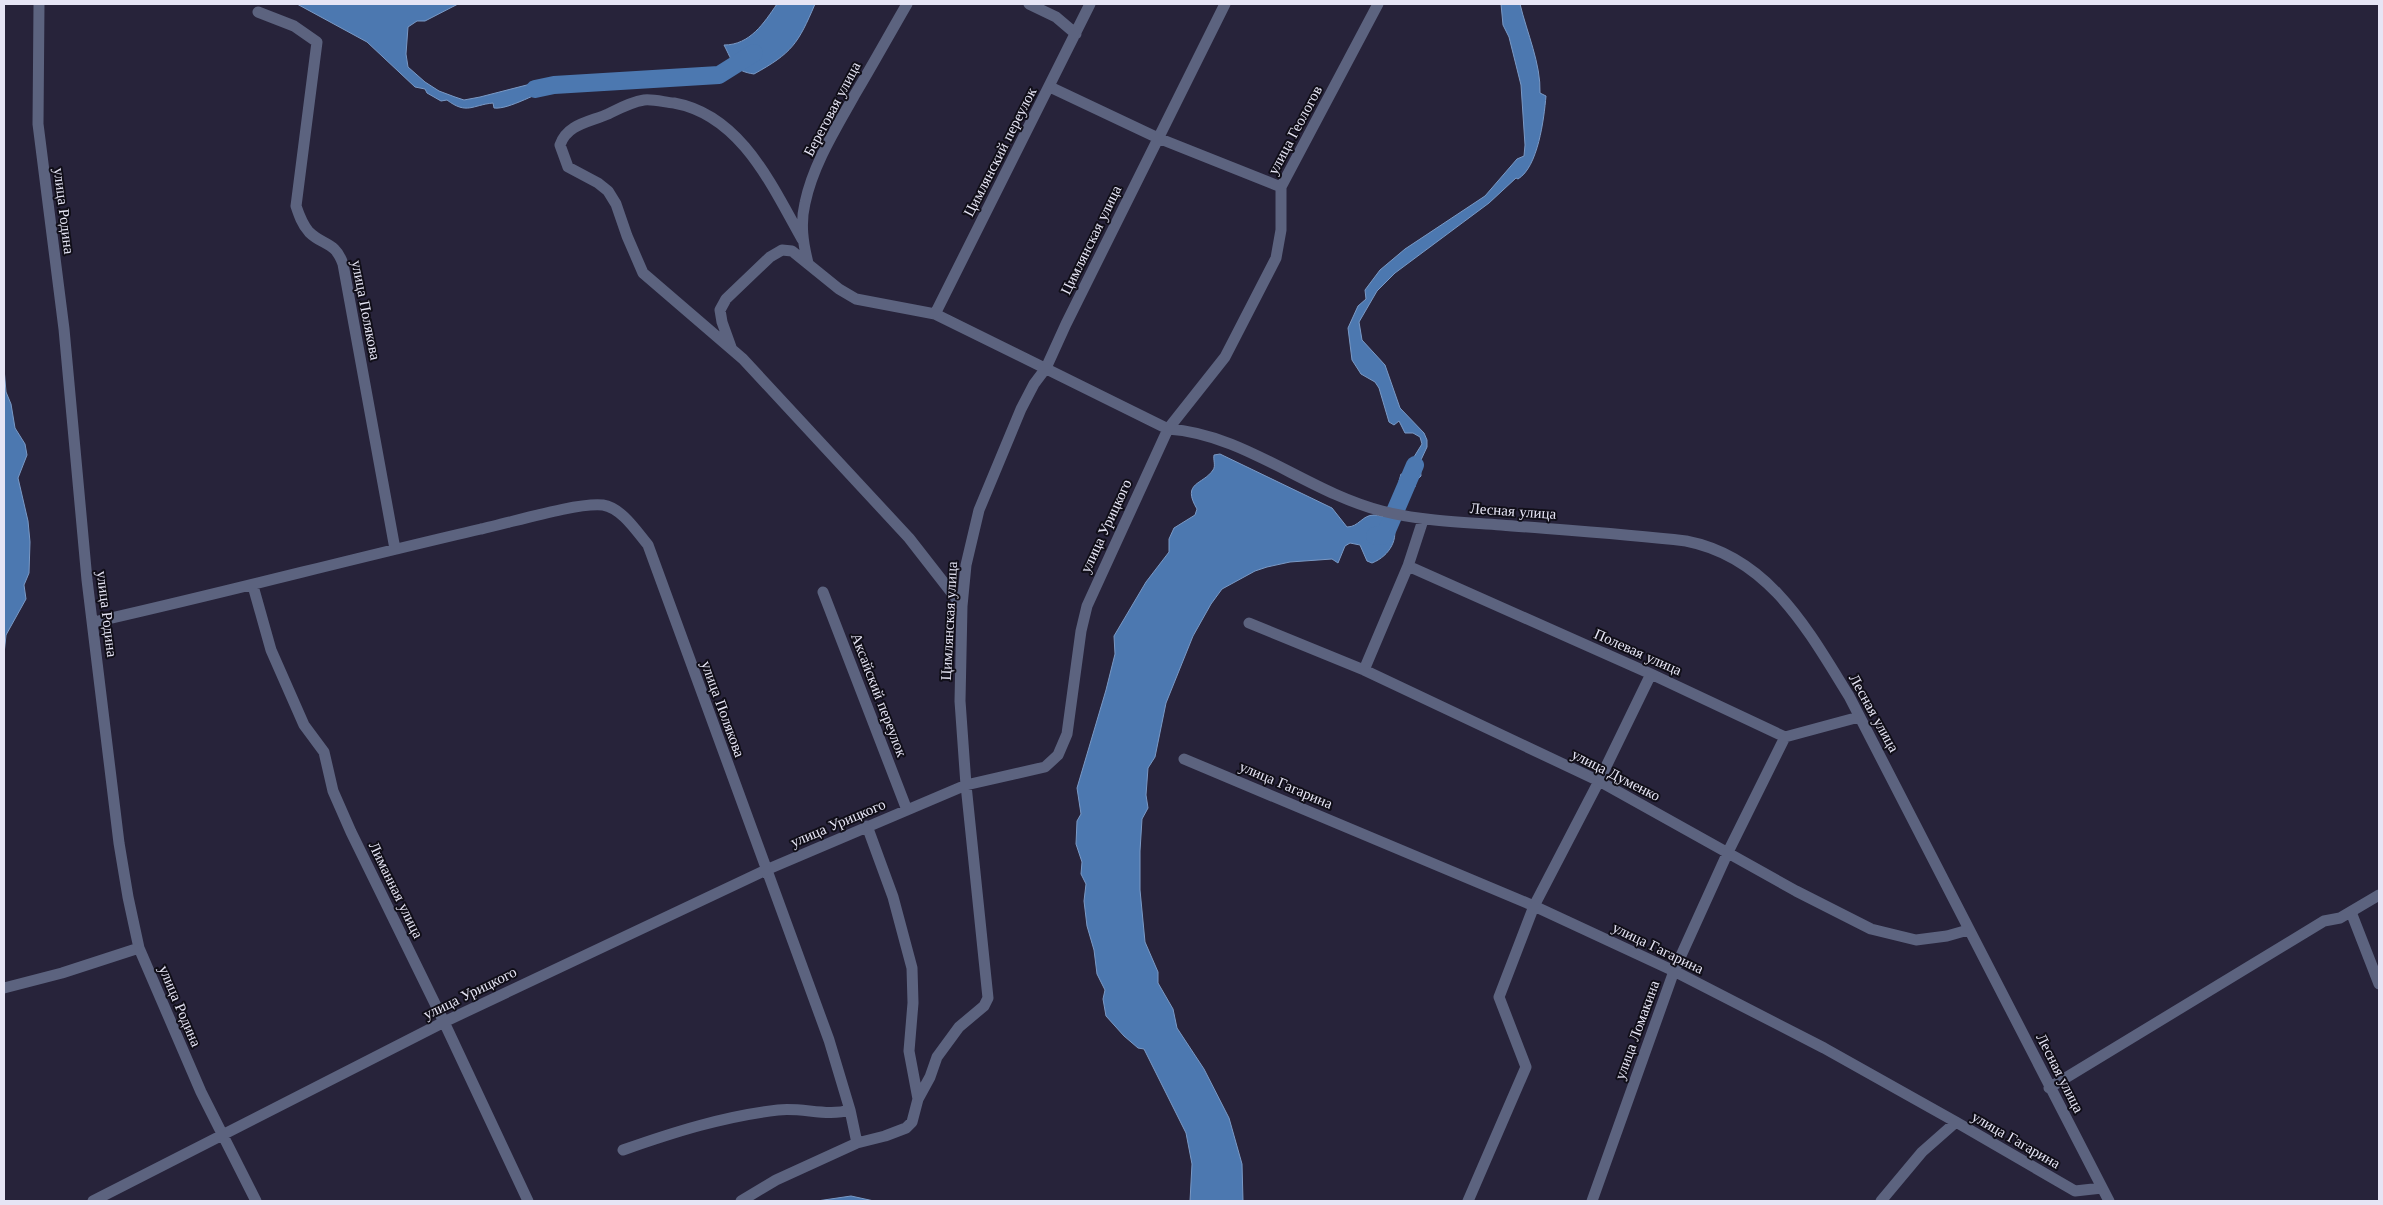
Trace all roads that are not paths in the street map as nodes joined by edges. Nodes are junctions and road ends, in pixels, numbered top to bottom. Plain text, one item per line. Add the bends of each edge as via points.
1 (39, 4) edge
2 (907, 4) edge
3 (1029, 4) edge
4 (1090, 4) edge
5 (1225, 4) edge
6 (1378, 4) edge
7 (258, 12) dead end
8 (1076, 34) junction
9 (1050, 87) junction
10 (1158, 138) junction
11 (1281, 187) junction
12 (802, 239) junction
13 (808, 263) junction
14 (935, 314) junction
15 (731, 347) junction
16 (1046, 368) junction
17 (1168, 429) junction
18 (1423, 520) junction
19 (395, 550) junction
20 (1408, 566) junction
21 (252, 586) junction
22 (823, 592) dead end
23 (962, 606) junction
24 (94, 622) junction
25 (1248, 623) dead end
26 (1364, 670) junction
27 (1651, 674) junction
28 (1860, 717) junction
29 (1786, 737) junction
30 (1184, 759) dead end
31 (1599, 781) junction
32 (966, 785) junction
33 (907, 810) junction
34 (867, 826) junction
35 (1728, 852) junction
36 (766, 870) junction
37 (2379, 894) edge
38 (1534, 906) junction
39 (2351, 912) junction
40 (1968, 930) junction
41 (139, 948) junction
42 (1674, 971) junction
43 (2379, 984) edge
44 (4, 988) edge
45 (444, 1022) junction
46 (2049, 1088) junction
47 (918, 1099) junction
48 (850, 1110) junction
49 (1956, 1122) junction
50 (223, 1135) junction
51 (857, 1143) junction
52 (623, 1150) dead end
53 (2102, 1188) junction
54 (2073, 1196) edge
55 (93, 1201) edge
56 (256, 1201) edge
57 (528, 1201) edge
58 (741, 1201) edge
59 (1468, 1201) edge
60 (1592, 1201) edge
61 (1881, 1201) edge
62 (2108, 1201) edge

1 - 24 street, улица Родина via 38,124 64,330 87,580
2 - 12 street, Береговая улица via 829,140 805,203
3 - 8 street via 1056,17
4 - 8 street, Цимлянский переулок
5 - 10 street, Цимлянская улица
6 - 11 street, улица Геологов
7 - 19 street, улица Полякова via 294,26 317,42 296,206 310,233 334,247 343,264
8 - 9 street, Цимлянский переулок
9 - 10 street
9 - 14 street, Цимлянский переулок
10 - 11 street
10 - 16 street, Цимлянская улица
11 - 17 street, улица Геологов via 1281,230 1276,258 1225,357
12 - 13 street, Береговая улица
12 - 15 street via 754,157 739,140 701,112 680,104 644,100 577,126 562,137 560,146 568,167 598,182 616,204 644,273
13 - 14 street via 839,290 856,299
13 - 15 street via 792,250 782,250 770,257 726,300 720,310
14 - 16 street
15 - 23 street via 910,538
16 - 17 street
16 - 23 street, Цимлянская улица via 1021,409 980,510 969,545
17 - 18 street, Лесная улица via 1189,430 1224,440 1318,488 1378,510
17 - 32 street, улица Урицкого via 1086,606 1063,748 1045,767
18 - 20 street
18 - 28 street, Лесная улица via 1666,539 1698,544 1731,556 1758,574 1809,632
19 - 21 street, улица Полякова
19 - 36 street, улица Полякова via 594,505 605,506 626,520 648,545
20 - 26 street
20 - 27 street, Полевая улица
21 - 24 street, улица Полякова
21 - 45 street, Лиманная улица via 271,650 304,725 324,752 333,791 351,832
22 - 33 street, Аксайский переулок
23 - 32 street, Цимлянская улица via 960,701
24 - 41 street, улица Родина via 118,843
25 - 26 street, улица Думенко
26 - 31 street, улица Думенко
27 - 29 street, Полевая улица
27 - 31 street
28 - 29 street
28 - 40 street, Лесная улица
29 - 35 street, улица Ломакина
30 - 38 street, улица Гагарина
31 - 35 street, улица Думенко
31 - 38 street
32 - 33 street, улица Урицкого
32 - 47 street, Цимлянская улица via 988,998 959,1027 937,1057
33 - 34 street, улица Урицкого
34 - 36 street, улица Урицкого
34 - 47 street via 893,897 912,968 909,1051
35 - 40 street, улица Думенко via 1871,929 1916,940
35 - 42 street, улица Ломакина
36 - 45 street, улица Урицкого
36 - 48 street, улица Полякова via 830,1040
37 - 39 street
38 - 42 street, улица Гагарина
38 - 59 street via 1499,998 1526,1067
39 - 43 street
39 - 46 street via 2324,921
40 - 46 street, Лесная улица
41 - 44 street
41 - 50 street, улица Родина via 182,1050
42 - 49 street, улица Гагарина via 1824,1048
42 - 60 street, улица Ломакина
45 - 50 street, улица Урицкого
45 - 57 street, Лиманная улица
46 - 53 street, Лесная улица
47 - 51 street, Цимлянская улица via 912,1122 906,1128
48 - 51 street, улица Полякова
48 - 52 street via 783,1109 740,1115
49 - 54 street, улица Гагарина
49 - 61 street via 1922,1152
50 - 55 street, улица Урицкого
50 - 56 street, улица Родина
51 - 58 street via 776,1180
53 - 54 street, улица Гагарина
53 - 62 street, Лесная улица

